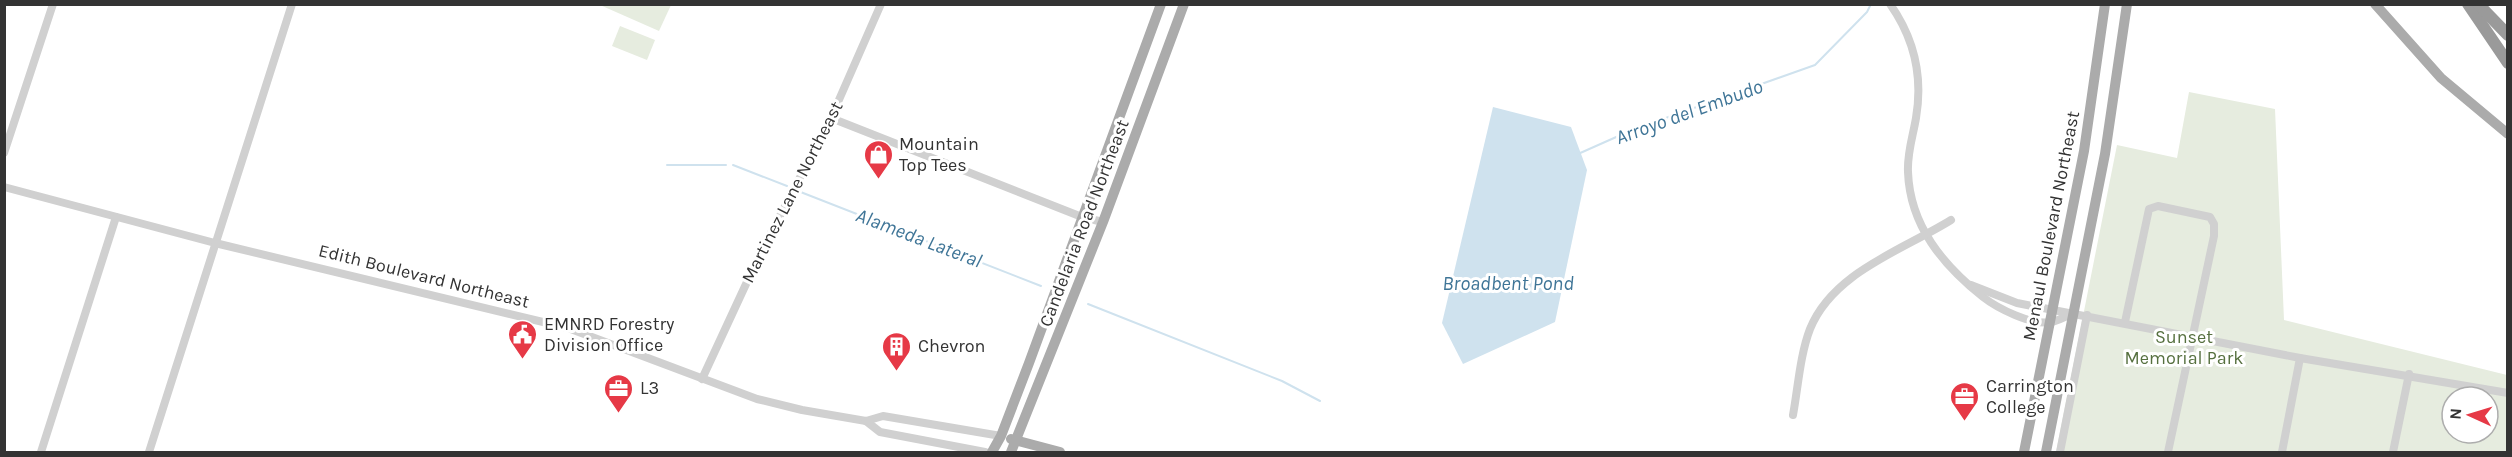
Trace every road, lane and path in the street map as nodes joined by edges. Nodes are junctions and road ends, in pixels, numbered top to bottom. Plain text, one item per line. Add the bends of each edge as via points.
1 (53, 4) edge
2 (292, 4) edge
3 (881, 4) edge
4 (1161, 4) edge
5 (1184, 4) edge
6 (1890, 4) edge
7 (2105, 4) edge
8 (2127, 4) edge
9 (2375, 4) edge
10 (2468, 4) edge
11 (2478, 4) edge
12 (2508, 35) edge
13 (2506, 61) edge
14 (831, 118) junction
15 (2508, 134) edge
16 (4, 153) edge
17 (4, 187) edge
18 (1082, 217) junction
19 (116, 218) junction
20 (1951, 220) dead end
21 (1103, 222) junction
22 (1926, 236) junction
23 (215, 243) junction
24 (1971, 285) junction
25 (2052, 309) junction
26 (2074, 313) junction
27 (2087, 315) junction
28 (2125, 322) junction
29 (2050, 323) junction
30 (2192, 336) junction
31 (2300, 358) junction
32 (2409, 374) junction
33 (702, 379) junction
34 (2508, 393) edge
35 (1793, 415) dead end
36 (866, 421) junction
37 (1001, 435) junction
38 (1017, 441) junction
39 (41, 453) edge
40 (149, 453) edge
41 (985, 453) edge
42 (992, 453) edge
43 (1011, 453) edge
44 (1060, 453) edge
45 (2024, 453) edge
46 (2046, 453) edge
47 (2060, 453) edge
48 (2168, 453) edge
49 (2282, 453) edge
50 (2393, 453) edge

1 - 16 street
2 - 23 street
3 - 14 street, Martinez Lane Northeast
4 - 18 main road, Candelaria Road Northeast
5 - 21 main road, Candelaria Road Northeast
6 - 22 street via 1909,37 1917,68 1918,104 1908,171 1911,197
7 - 25 main road, Menaul Boulevard Northeast via 2084,151
8 - 26 main road, Menaul Boulevard Northeast via 2105,154
9 - 15 main road via 2441,78
10 - 13 highway
11 - 12 highway
14 - 18 street
14 - 33 street, Martinez Lane Northeast via 759,256
17 - 19 street, Edith Boulevard Northeast
18 - 21 street
18 - 37 main road, Candelaria Road Northeast
19 - 23 street, Edith Boulevard Northeast
19 - 39 street
20 - 22 street
21 - 38 main road, Candelaria Road Northeast
22 - 24 street via 1942,259
22 - 35 street via 1864,270 1834,292 1810,328
23 - 33 street, Edith Boulevard Northeast via 568,328
23 - 40 street
24 - 25 street via 2017,303
24 - 29 street via 2002,310
25 - 26 street
25 - 29 main road, Menaul Boulevard Northeast
26 - 27 street
26 - 29 street
26 - 46 main road, Menaul Boulevard Northeast
27 - 28 street
27 - 47 street
28 - 30 street
28 - 30 street via 2149,209 2158,206 2210,217 2214,224
29 - 45 main road, Menaul Boulevard Northeast
30 - 31 street
30 - 48 street
31 - 32 street
31 - 49 street
32 - 34 street
32 - 50 street
33 - 36 street, Edith Boulevard Northeast via 757,399
36 - 37 street, Edith Boulevard Northeast via 883,416
36 - 41 street, Edith Boulevard Northeast via 880,432
37 - 38 main road, Edith Boulevard Northeast
37 - 42 main road, Candelaria Road Northeast
38 - 43 main road, Candelaria Road Northeast
38 - 44 main road, Edith Boulevard Northeast

